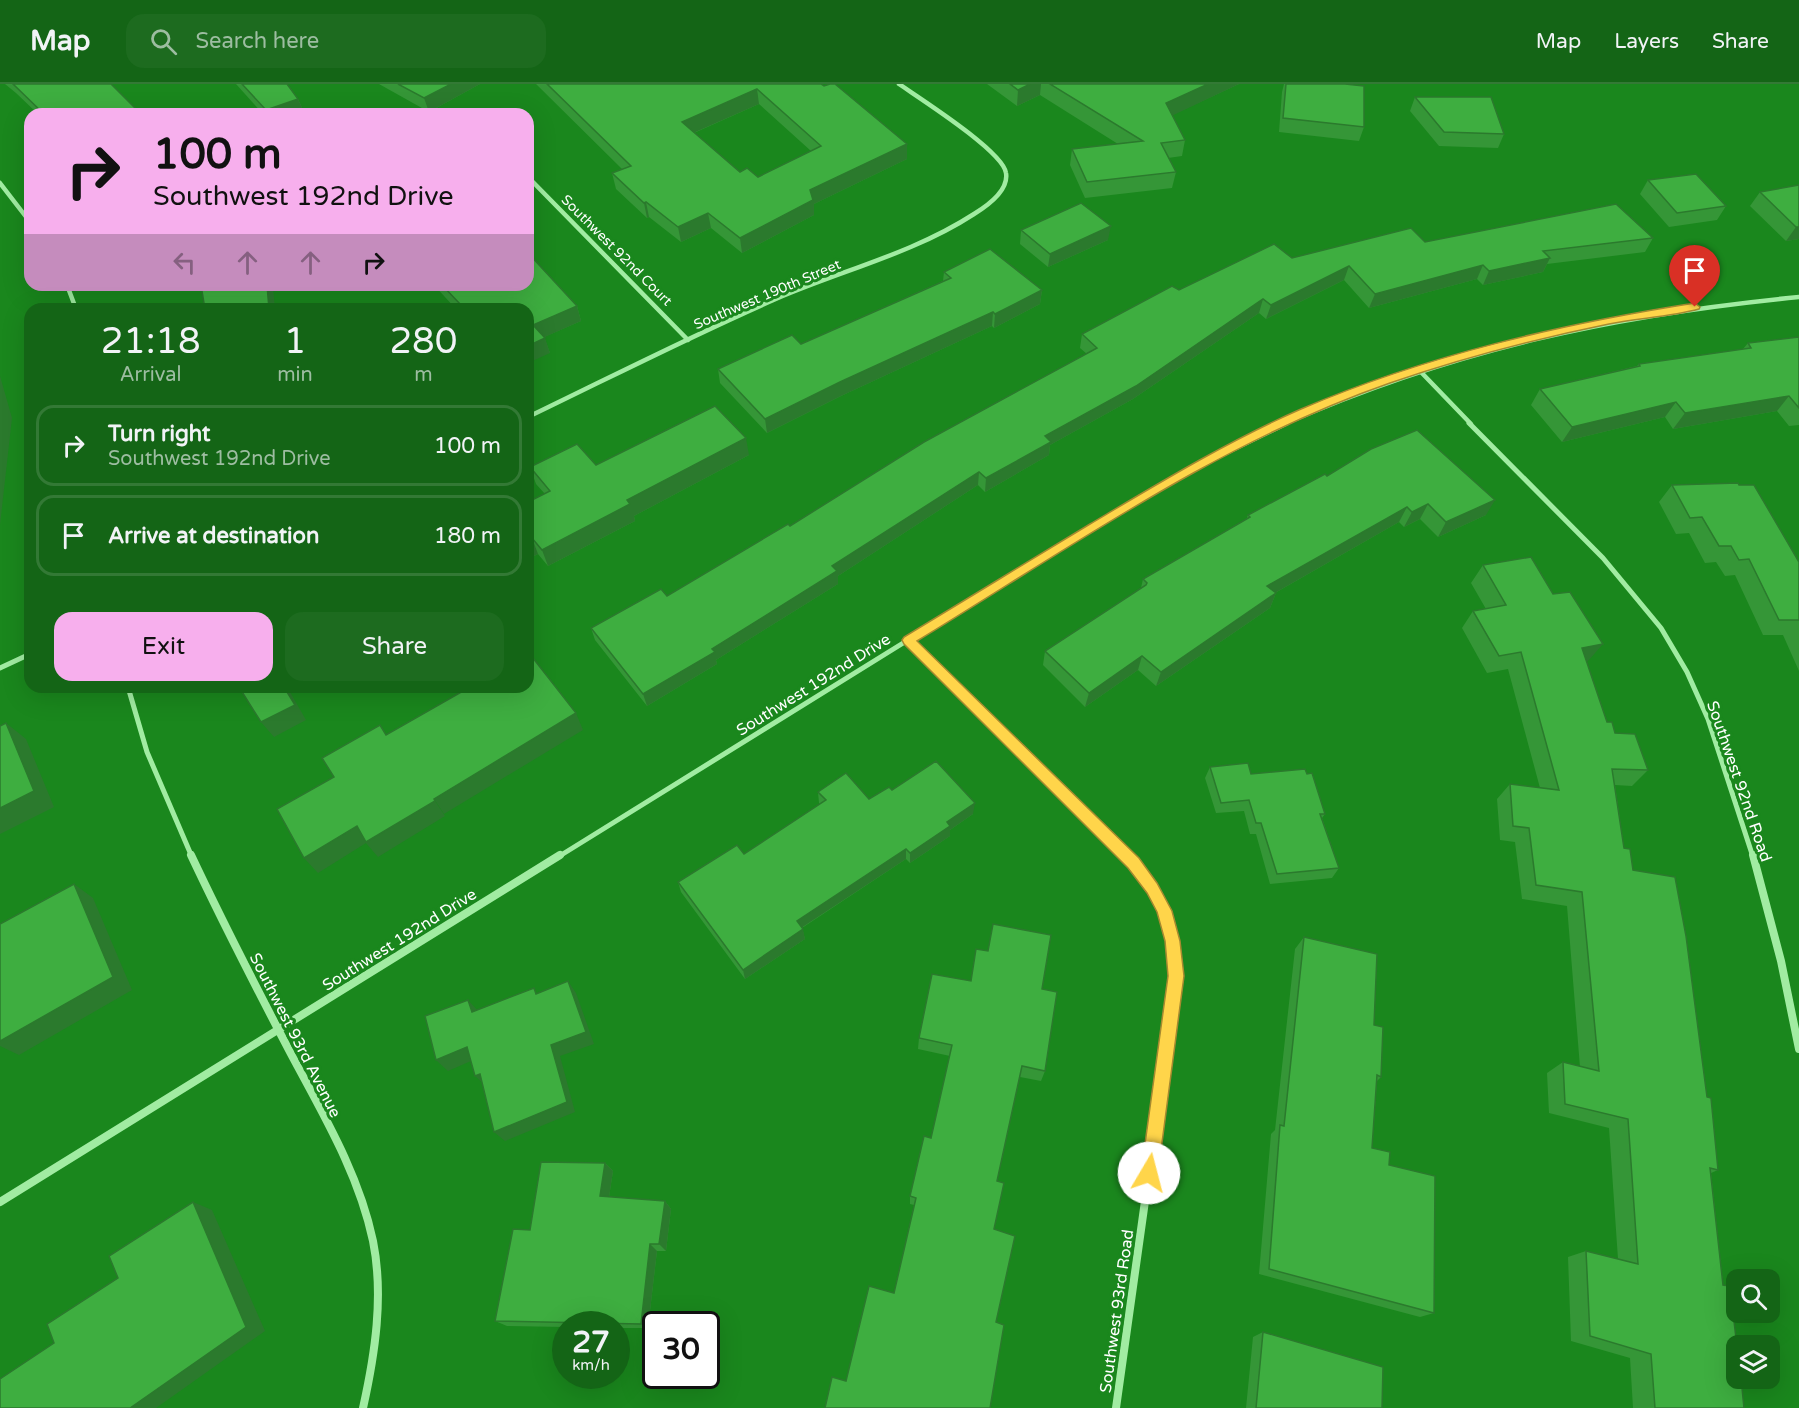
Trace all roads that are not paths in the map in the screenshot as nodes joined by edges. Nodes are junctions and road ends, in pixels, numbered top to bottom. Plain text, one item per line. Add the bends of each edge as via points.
1 (898, 84) edge
2 (0, 183) edge
3 (534, 183) edge
4 (24, 214) edge
5 (1799, 297) edge
6 (688, 340) junction
7 (1419, 370) junction
8 (534, 414) edge
9 (908, 640) junction
10 (24, 657) edge
11 (0, 668) edge
12 (130, 693) edge
13 (278, 1030) junction
14 (1799, 1050) edge
15 (0, 1202) edge
16 (363, 1408) edge
17 (1116, 1408) edge

1 - 6 street, Southwest 190th Street via 992,152 1006,171 998,194 984,208 943,232
2 - 4 street
3 - 6 street, Southwest 92nd Court
5 - 7 street, Southwest 192nd Drive via 1611,320
6 - 8 street, Southwest 190th Street
7 - 9 street, Southwest 192nd Drive via 1305,412 1225,450
7 - 14 street, Southwest 92nd Road via 1594,549 1662,629 1683,666 1711,728 1754,859
9 - 13 street, Southwest 192nd Drive
9 - 17 street, Southwest 93rd Road via 1134,863 1164,911 1176,976 1173,1009
10 - 11 street
12 - 13 street, Southwest 93rd Avenue via 160,786
13 - 15 street, Southwest 192nd Drive
13 - 16 street, Southwest 93rd Avenue via 361,1198 373,1242 373,1363

